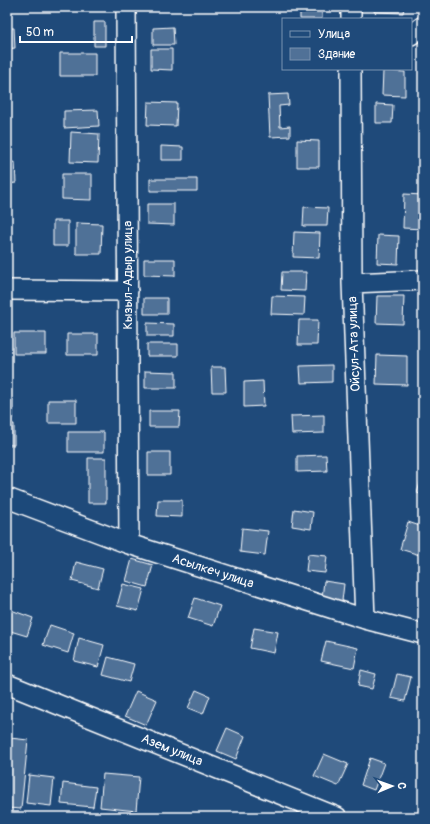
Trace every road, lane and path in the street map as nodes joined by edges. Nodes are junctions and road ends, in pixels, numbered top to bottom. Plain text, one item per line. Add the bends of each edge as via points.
1 (126, 7) edge
2 (350, 7) edge
3 (350, 18) edge
4 (423, 26) edge
5 (412, 35) edge
6 (351, 70) edge
7 (423, 280) edge
8 (352, 282) junction
9 (9, 290) dead end
10 (128, 291) junction
11 (7, 498) edge
12 (129, 544) junction
13 (365, 619) junction
14 (423, 634) edge
15 (7, 684) edge
16 (338, 817) edge

1 - 10 street, Кызыл-Адыр улица
2 - 3 street
4 - 5 street
6 - 8 street, Ойсул-Ата улица
7 - 8 street
8 - 13 street, Ойсул-Ата улица
9 - 10 street
10 - 12 street, Кызыл-Адыр улица
11 - 12 street, Асылкеч улица
12 - 13 street, Асылкеч улица
13 - 14 street, Асылкеч улица
15 - 16 street, Азем улица

